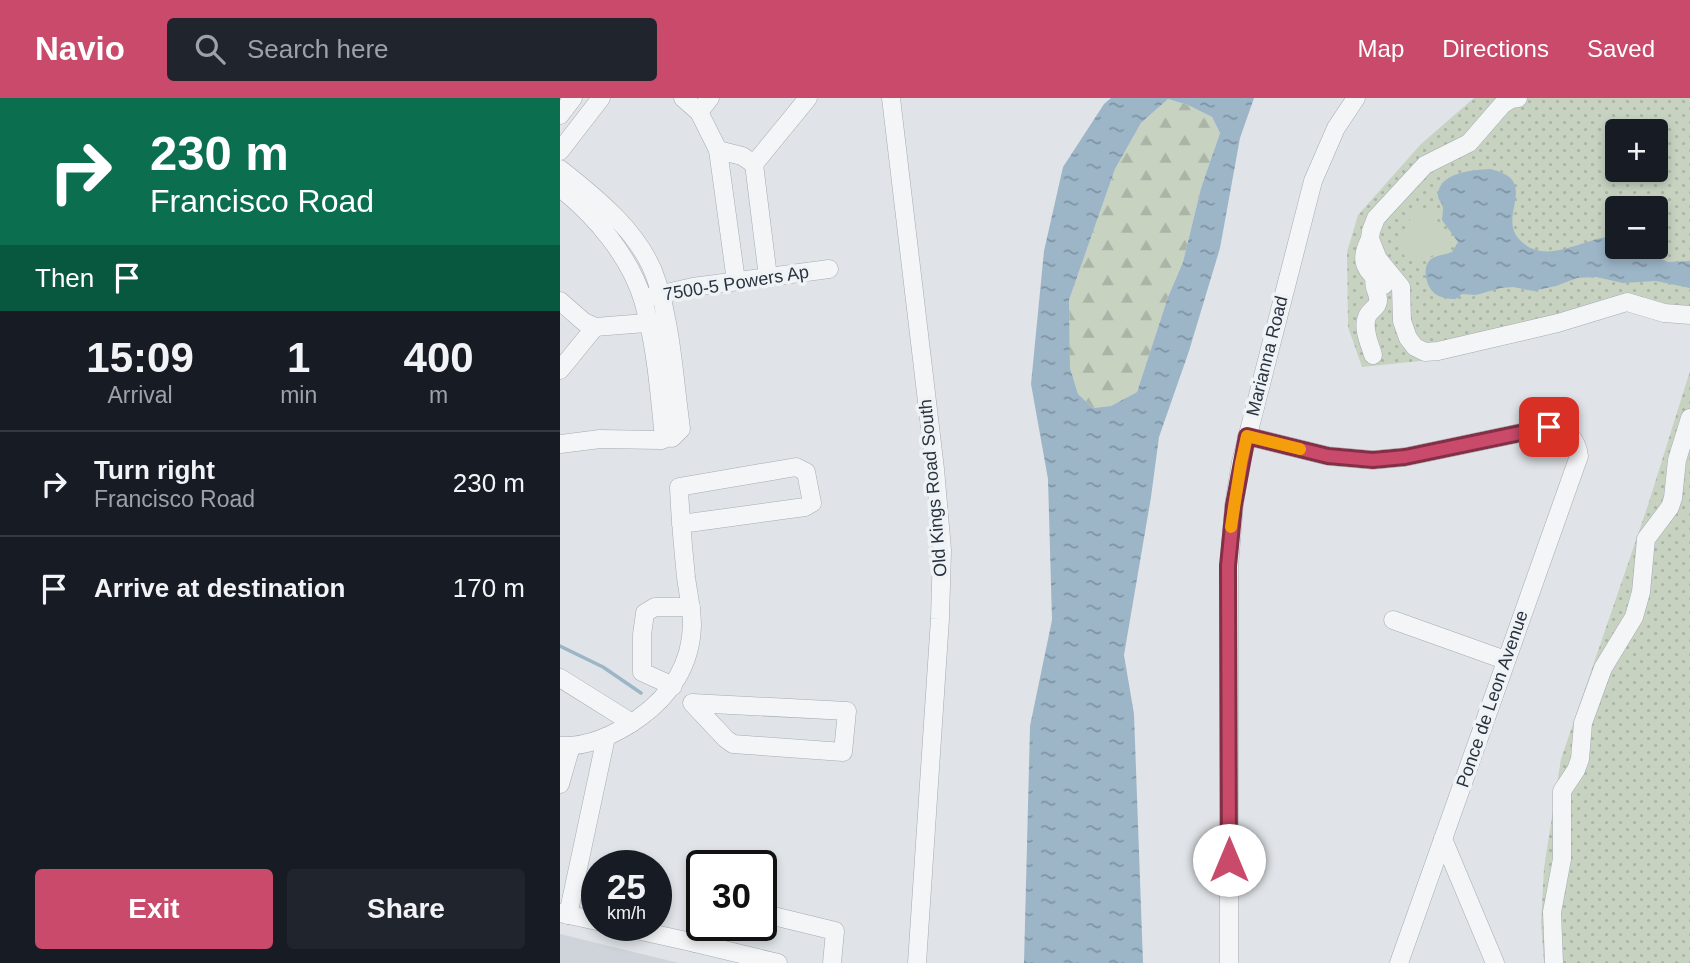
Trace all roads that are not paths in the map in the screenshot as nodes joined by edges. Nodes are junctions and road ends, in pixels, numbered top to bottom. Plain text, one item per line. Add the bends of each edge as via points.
1 (573, 98) edge
2 (601, 98) edge
3 (683, 98) edge
4 (808, 98) edge
5 (891, 98) edge
6 (1356, 98) edge
7 (1518, 98) edge
8 (704, 105) edge
9 (560, 115) edge
10 (718, 150) junction
11 (560, 151) edge
12 (754, 164) junction
13 (560, 169) edge
14 (560, 188) edge
15 (1370, 239) junction
16 (829, 269) dead end
17 (768, 277) junction
18 (1375, 278) junction
19 (736, 281) junction
20 (651, 297) junction
21 (560, 302) edge
22 (1401, 303) junction
23 (1690, 315) edge
24 (657, 322) junction
25 (595, 327) junction
26 (1373, 355) dead end
27 (560, 370) edge
28 (1690, 418) edge
29 (1247, 436) junction
30 (560, 444) edge
31 (681, 524) junction
32 (691, 607) junction
33 (1393, 621) dead end
34 (1506, 660) junction
35 (560, 678) edge
36 (668, 692) junction
37 (692, 703) junction
38 (632, 723) junction
39 (606, 737) junction
40 (566, 746) edge
41 (560, 784) edge
42 (1443, 839) junction
43 (564, 914) edge
44 (777, 916) edge
45 (672, 938) edge
46 (695, 943) joint
47 (778, 963) edge
48 (832, 963) edge
49 (916, 963) edge
50 (1229, 963) edge
51 (1399, 963) edge
52 (1495, 963) edge
53 (1554, 963) edge

1 - 9 street
2 - 11 street
3 - 8 street
4 - 12 street
5 - 49 street, Old Kings Road South via 942,550
6 - 29 street, Marianna Road via 1336,128 1313,181
7 - 15 street via 1502,105 1469,143 1425,165 1376,218
8 - 10 street
10 - 12 street
10 - 19 street
12 - 17 street
13 - 20 street via 640,248 654,273
14 - 20 street via 618,250
15 - 18 street via 1363,253 1365,267
15 - 22 street via 1378,259 1401,288
16 - 17 street, 7500-5 Powers Ap
17 - 19 street, 7500-5 Powers Ap
18 - 22 street
18 - 26 street via 1378,300 1367,315 1365,328
19 - 20 street, 7500-5 Powers Ap
20 - 24 street
21 - 25 street
22 - 23 street via 1408,338 1426,352 1558,323 1627,302
24 - 25 street
24 - 30 street via 681,429 661,440
25 - 27 street
28 - 53 street via 1670,507 1646,539 1634,617 1603,668 1583,723 1580,759 1562,791 1562,859 1552,912
29 - 34 street, Ponce de Leon Avenue via 1328,456 1373,460 1549,427 1572,435 1579,456
29 - 50 street, Marianna Road via 1228,566
31 - 31 street via 678,487 796,467 806,472 812,503 806,507
31 - 32 street
32 - 36 street via 690,640 682,669
32 - 36 street via 655,607 645,613 642,672
33 - 34 street
34 - 42 street, Ponce de Leon Avenue
35 - 38 street
36 - 37 street
36 - 38 street
37 - 37 street via 847,711 843,752 733,744
38 - 39 street
39 - 40 street
39 - 43 street
40 - 41 street
42 - 51 street, Ponce de Leon Avenue
42 - 52 street
44 - 48 street via 835,931
45 - 46 street
46 - 47 street

